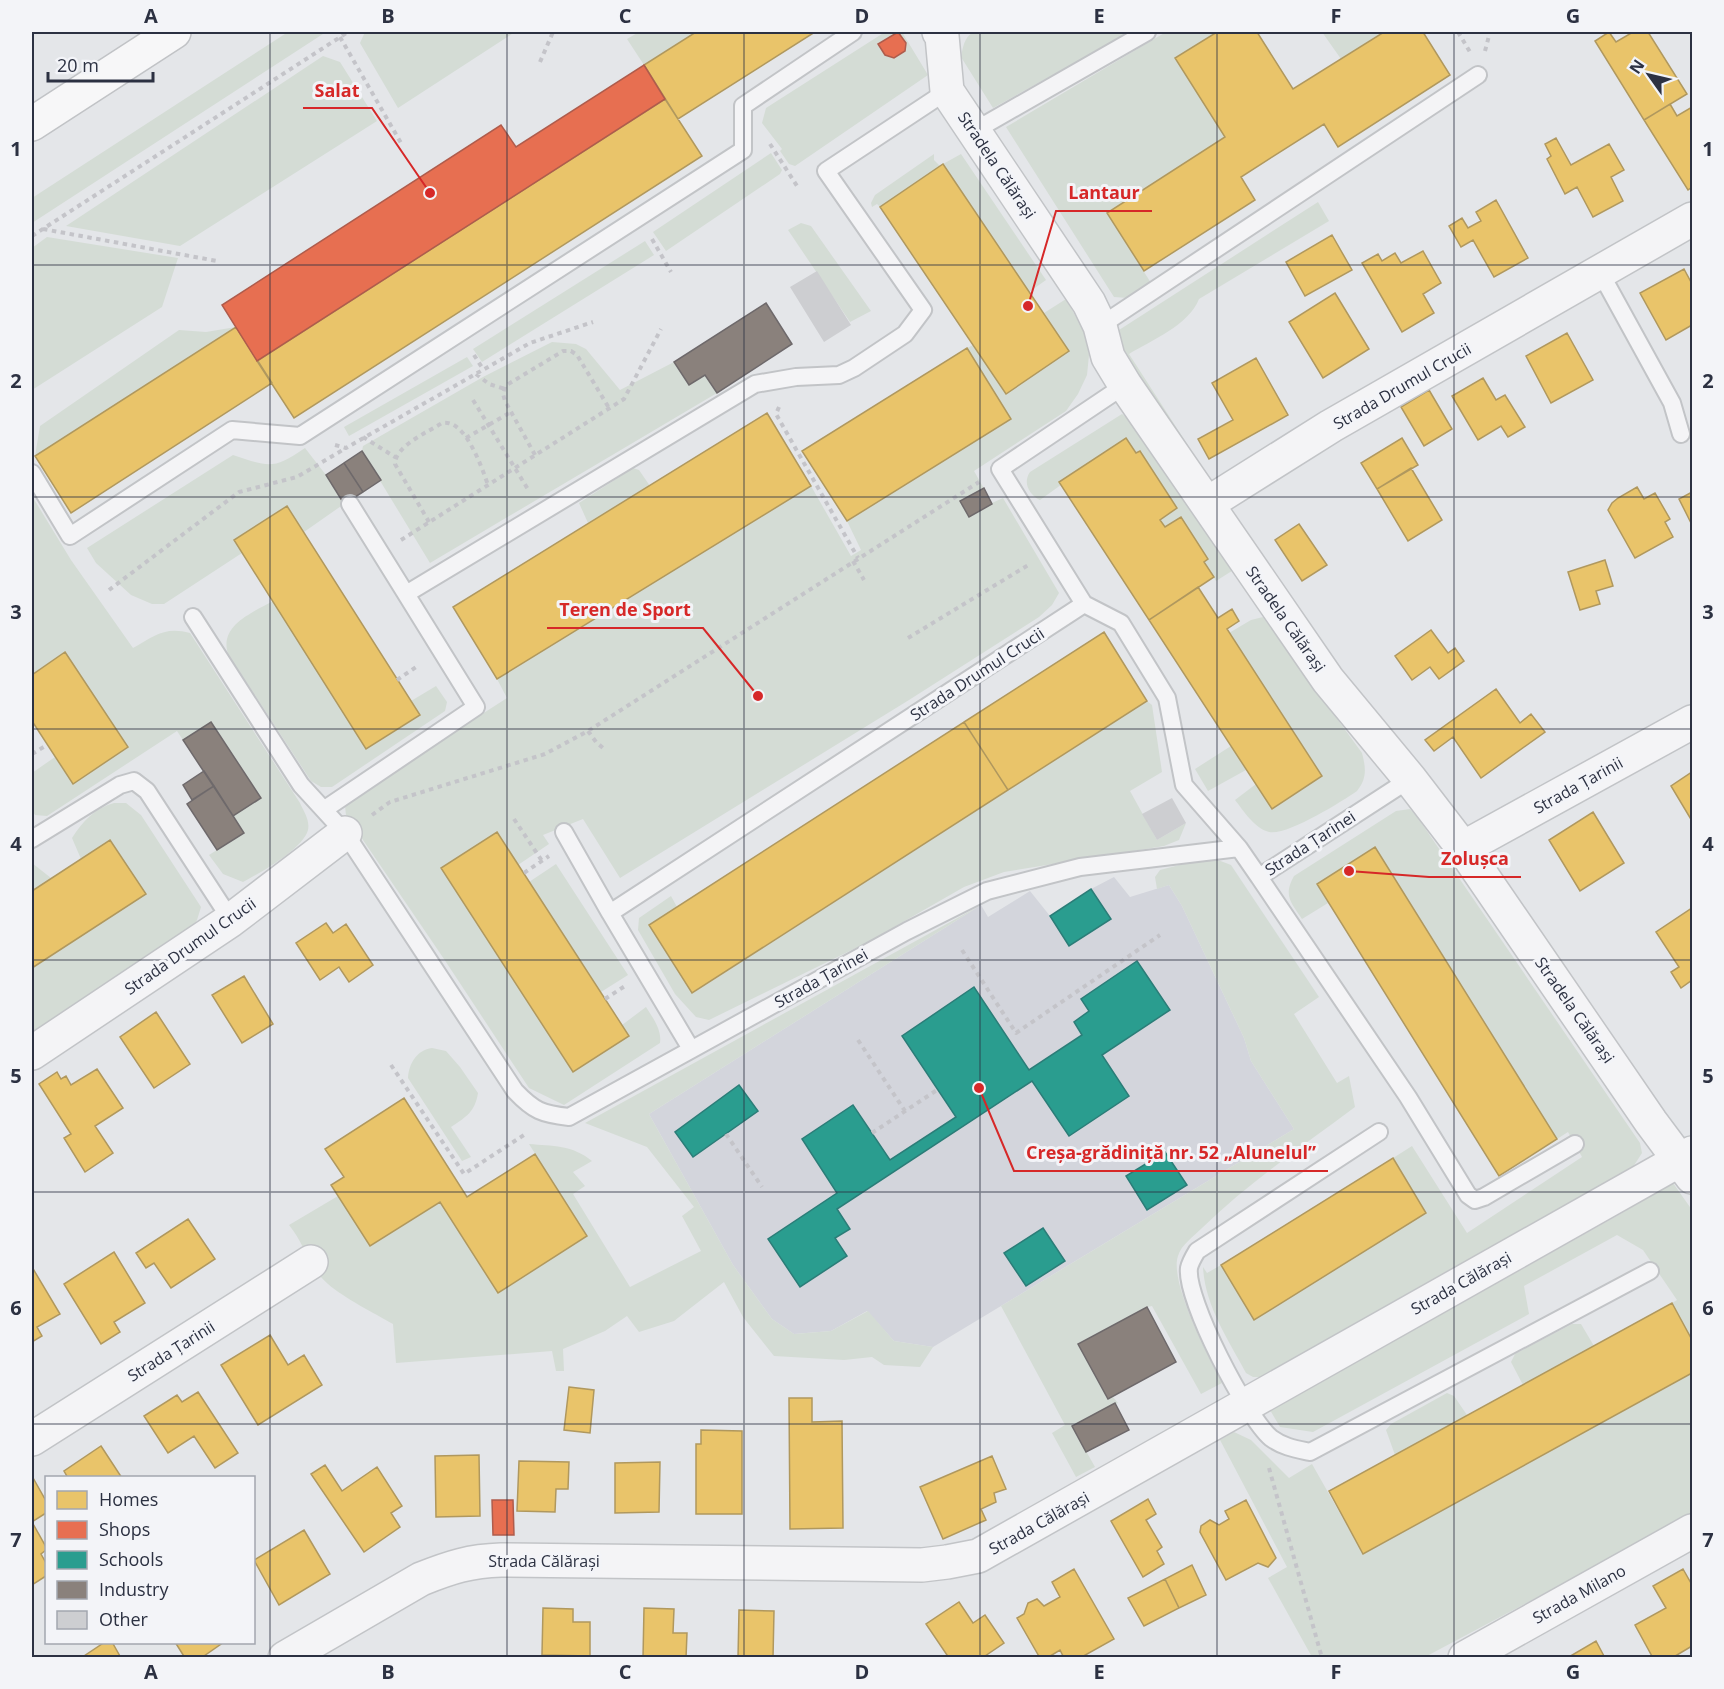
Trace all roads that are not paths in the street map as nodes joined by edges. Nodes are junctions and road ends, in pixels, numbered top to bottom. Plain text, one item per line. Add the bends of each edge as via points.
1 (174, 32) edge
2 (853, 32) edge
3 (1147, 32) edge
4 (943, 33) edge
5 (1478, 75) dead end
6 (948, 91) junction
7 (32, 124) edge
8 (974, 131) junction
9 (1692, 219) edge
10 (1600, 272) junction
11 (1100, 326) junction
12 (1125, 385) junction
13 (1681, 434) dead end
14 (32, 473) edge
15 (350, 504) dead end
16 (1207, 504) junction
17 (405, 594) junction
18 (1084, 604) junction
19 (193, 617) dead end
20 (1692, 722) edge
21 (1410, 779) junction
22 (335, 821) junction
23 (564, 832) dead end
24 (32, 839) edge
25 (1239, 848) junction
26 (1463, 848) junction
27 (1259, 877) junction
28 (610, 913) junction
29 (231, 920) junction
30 (691, 1048) junction
31 (32, 1053) edge
32 (1379, 1131) dead end
33 (1575, 1144) dead end
34 (1688, 1163) edge
35 (310, 1262) dead end
36 (1650, 1271) dead end
37 (1246, 1405) junction
38 (32, 1439) edge
39 (1692, 1531) edge
40 (285, 1658) edge
41 (1465, 1658) edge

1 - 7 main road
2 - 14 lane via 743,106 743,150 300,436 232,430 70,536
3 - 8 lane
4 - 6 street, Stradela Călărași
5 - 11 lane
6 - 8 street, Stradela Călărași
6 - 17 lane via 826,171 923,309 905,334 839,375 795,376 755,384
8 - 11 street, Stradela Călărași via 1089,303
9 - 10 street, Strada Drumul Crucii
10 - 13 lane via 1672,403
10 - 16 street, Strada Drumul Crucii via 1331,426
11 - 12 street, Stradela Călărași via 1108,357
12 - 16 street, Stradela Călărași
12 - 18 lane via 1000,469
15 - 17 lane
16 - 21 street, Stradela Călărași via 1328,680
17 - 22 lane via 476,707
18 - 25 lane via 1121,623 1167,698 1184,785
18 - 28 lane, Strada Drumul Crucii
19 - 22 lane, Strada Țarinei via 301,785
20 - 26 street, Strada Țarinii
21 - 26 street, Stradela Călărași
21 - 27 lane, Strada Țarinei
22 - 29 street, Strada Drumul Crucii
22 - 30 lane, Strada Țarinei via 515,1091 530,1107 569,1117
23 - 28 lane
24 - 29 lane via 120,785 134,781 147,791
25 - 27 lane, Strada Țarinei
25 - 30 lane, Strada Țarinei via 1080,867 987,891
26 - 34 street, Stradela Călărași via 1652,1122
27 - 33 lane via 1408,1096 1468,1195 1475,1200 1484,1197
28 - 30 lane
29 - 31 street, Strada Drumul Crucii
32 - 37 lane via 1197,1251 1189,1268 1191,1286 1206,1328
34 - 37 street, Strada Călărași
35 - 38 street, Strada Țarinii
36 - 37 lane via 1310,1452 1288,1448 1270,1437
37 - 40 street, Strada Călărași via 978,1556 922,1565 473,1561 422,1579
39 - 41 street, Strada Milano

